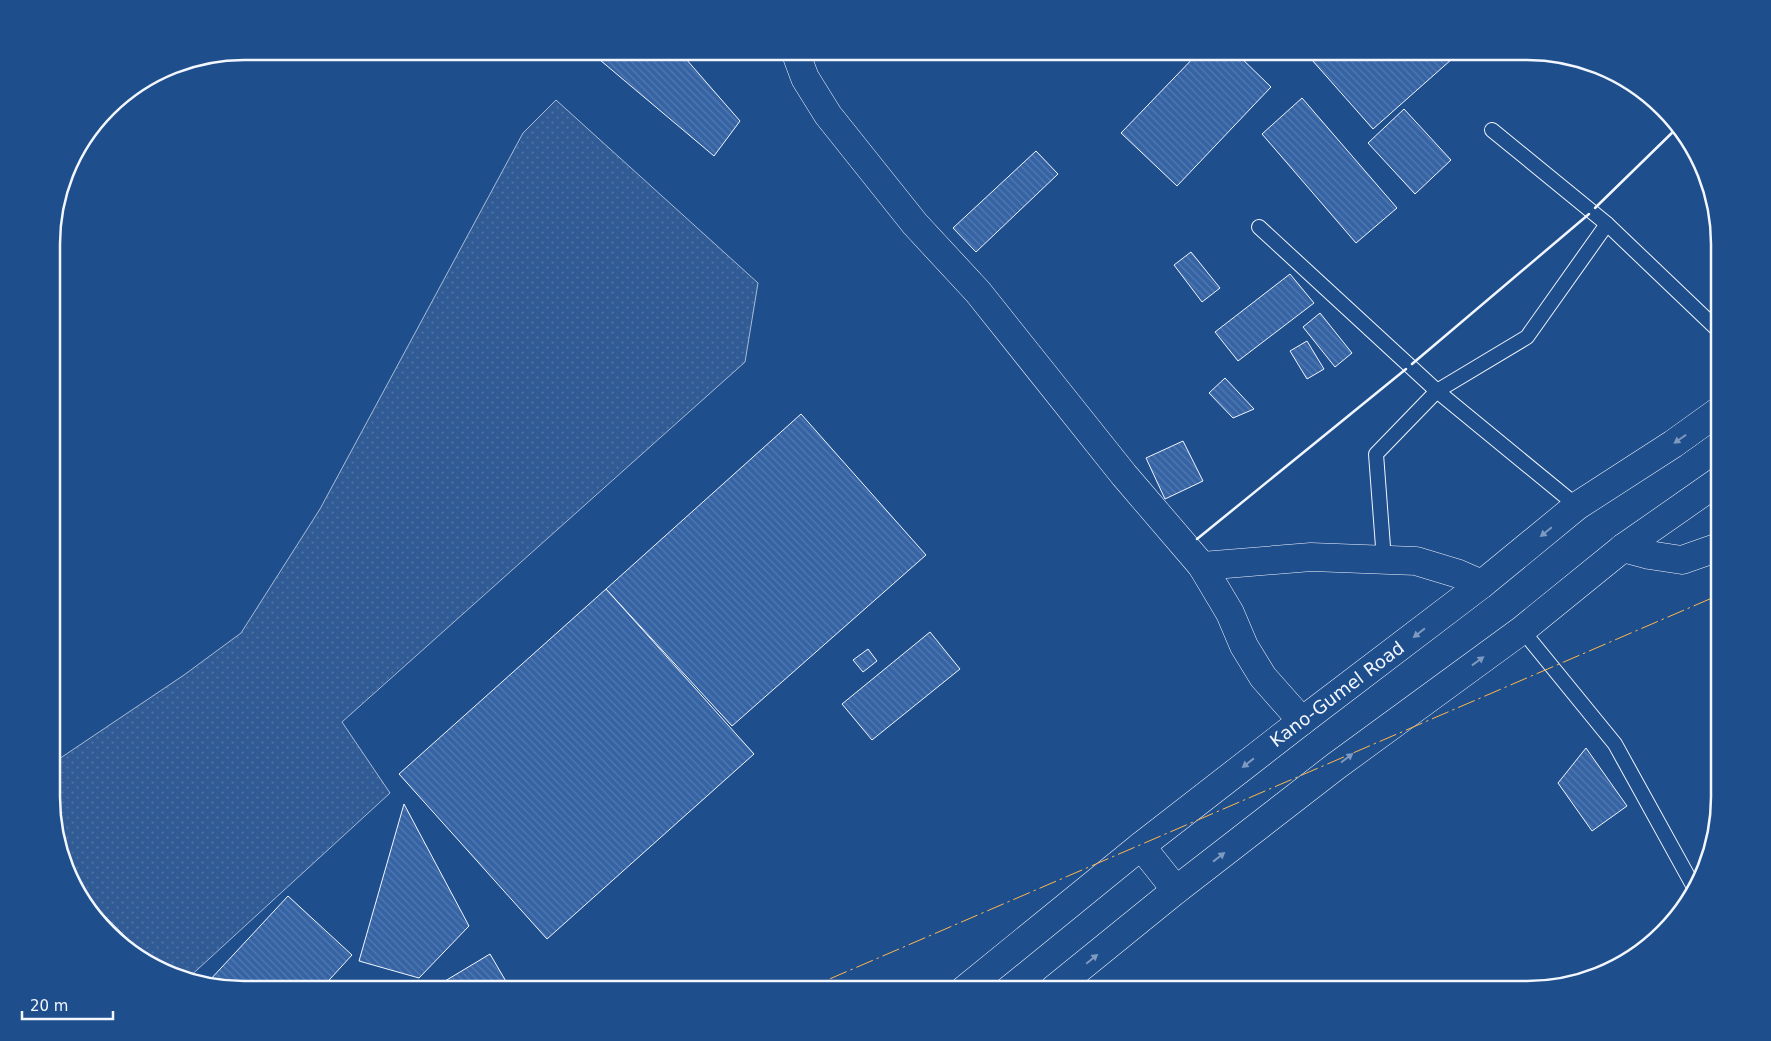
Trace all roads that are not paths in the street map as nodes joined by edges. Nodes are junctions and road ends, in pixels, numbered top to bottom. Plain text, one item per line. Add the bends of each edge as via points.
1 (798, 60) edge
2 (1492, 130) dead end
3 (1607, 224) junction
4 (1258, 228) dead end
5 (1711, 323) edge
6 (1437, 391) junction
7 (1711, 417) edge
8 (1711, 486) edge
9 (1577, 506) junction
10 (1623, 548) junction
11 (1711, 549) edge
12 (1384, 560) junction
13 (1202, 566) junction
14 (1482, 584) junction
15 (1522, 630) junction
16 (1302, 720) junction
17 (1141, 846) junction
18 (1691, 880) edge
19 (1176, 890) junction
20 (975, 981) edge
21 (1065, 981) edge

1 - 13 main road via 805,78 840,131 915,224 978,292 1117,467
2 - 3 lane
3 - 5 lane
3 - 6 lane via 1527,337
4 - 6 lane
6 - 9 lane
6 - 12 lane via 1376,454
7 -> 9 main road, Kano-Gumel Road
8 - 10 main road
9 -> 14 main road, Kano-Gumel Road
10 - 11 main road via 1682,560
10 - 15 main road
12 - 13 main road via 1311,557
12 - 14 main road via 1416,561
13 - 16 main road via 1263,676
14 -> 16 main road, Kano-Gumel Road
15 - 18 lane via 1615,744
19 -> 15 main road via 1336,766
16 -> 17 main road, Kano-Gumel Road
17 - 19 main road
17 - 20 main road, Kano-Gumel Road
21 -> 19 main road

